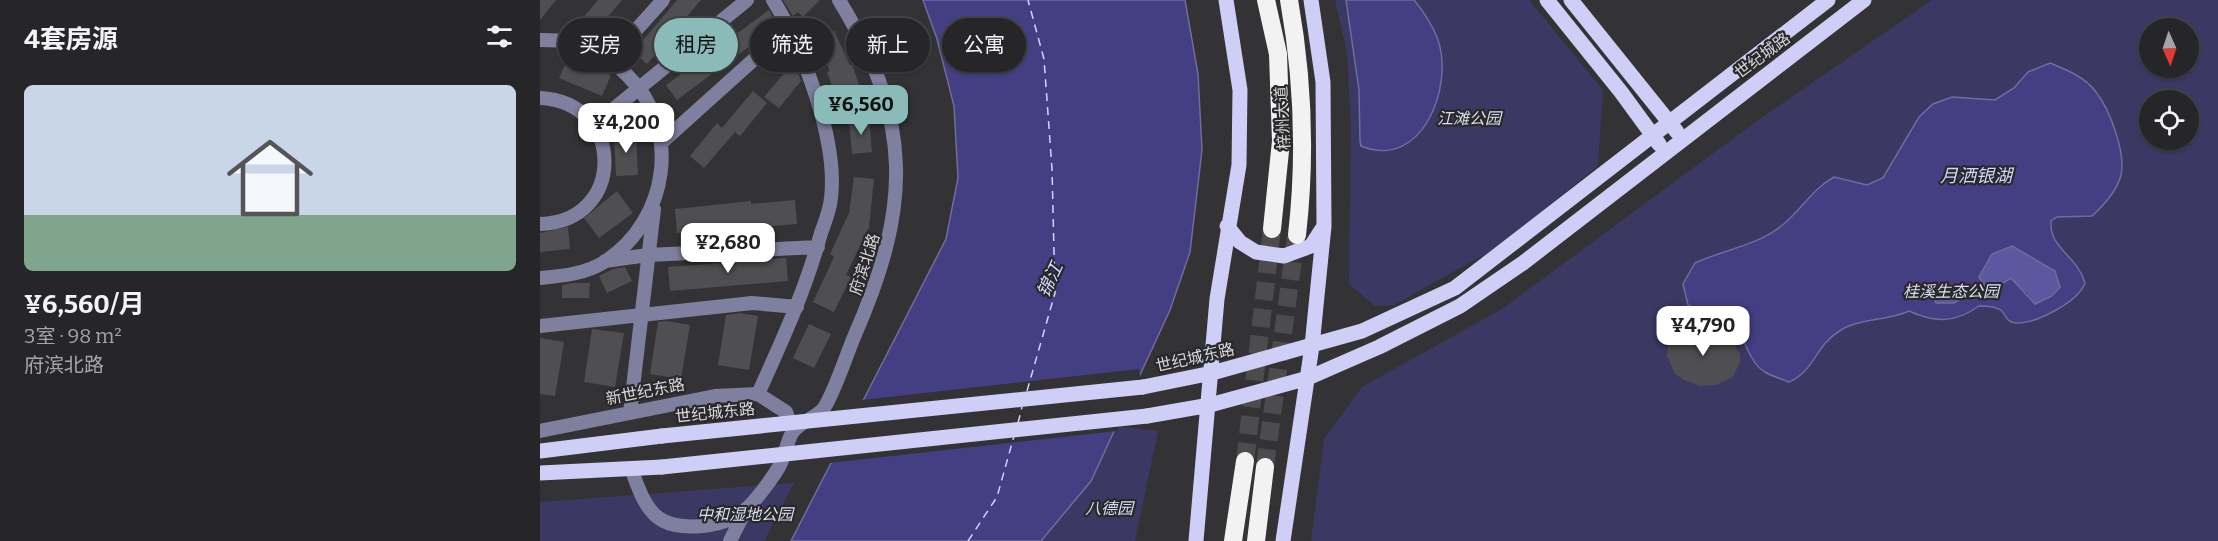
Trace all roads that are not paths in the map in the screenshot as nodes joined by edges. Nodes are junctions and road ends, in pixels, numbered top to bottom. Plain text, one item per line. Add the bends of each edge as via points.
1 (663, 0) edge
2 (747, 0) edge
3 (773, 0) edge
4 (839, 0) edge
5 (1226, 0) edge
6 (1266, 0) edge
7 (1289, 0) edge
8 (1311, 0) edge
9 (1547, 0) edge
10 (1571, 0) edge
11 (1828, 0) edge
12 (1864, 0) edge
13 (784, 18) edge
14 (642, 23) edge
15 (540, 40) edge
16 (558, 41) edge
17 (750, 63) edge
18 (624, 72) edge
19 (807, 72) edge
20 (640, 87) junction
21 (540, 98) edge
22 (1670, 124) junction
23 (594, 125) junction
24 (1653, 137) junction
25 (1683, 139) junction
26 (661, 143) junction
27 (1665, 152) junction
28 (654, 204) junction
29 (540, 224) edge
30 (1227, 226) junction
31 (1324, 226) junction
32 (1272, 229) tunnel mouth
33 (1297, 235) tunnel mouth
34 (818, 247) junction
35 (648, 255) junction
36 (605, 261) junction
37 (540, 278) edge
38 (797, 307) junction
39 (641, 316) junction
40 (540, 326) edge
41 (1312, 346) junction
42 (1212, 373) junction
43 (1308, 378) junction
44 (758, 394) junction
45 (1209, 405) junction
46 (630, 413) junction
47 (540, 431) edge
48 (793, 431) junction
49 (540, 451) edge
50 (1245, 461) tunnel mouth
51 (1265, 466) tunnel mouth
52 (631, 468) junction
53 (540, 473) edge
54 (745, 511) junction
55 (730, 541) edge
56 (1196, 541) edge
57 (1233, 541) edge
58 (1256, 541) edge
59 (1283, 541) edge

1 - 14 street
2 - 20 street
3 - 13 street
4 - 48 street, 府滨北路 via 862,38 892,122 898,168 893,227 870,300 823,409
5 - 30 main road via 1240,90 1239,165
6 - 32 highway, 梓州大道 via 1278,54 1281,141
7 - 33 highway, 梓州大道 via 1297,44 1304,155
8 - 31 main road via 1323,82
9 - 24 main road
10 - 22 main road
11 - 22 main road, 世纪城路
12 - 25 main road, 世纪城路
15 - 16 street
17 - 26 street
18 - 20 street
19 - 34 street via 819,104 829,155 831,198
20 - 23 street
20 - 26 street via 658,124
21 - 23 street via 562,101 580,110
22 - 24 main road, 世纪城东路
22 - 25 main road
23 - 29 street via 603,143 606,164 602,184 591,202 574,216 554,224
24 - 27 main road
24 - 41 main road, 世纪城东路 via 1455,288 1362,331
25 - 27 main road, 世纪城路
26 - 28 street via 663,164
27 - 43 main road via 1523,263 1460,306
28 - 35 street
28 - 36 street via 634,237
30 - 31 main road via 1240,242 1256,252 1284,256 1311,246
30 - 42 main road
31 - 41 main road
34 - 35 street
34 - 38 street
35 - 36 street
35 - 39 street
36 - 37 street via 569,276
38 - 39 street via 752,303
38 - 44 street
39 - 40 street
39 - 46 street
41 - 42 main road, 世纪城东路
41 - 43 main road
42 - 45 main road
42 - 49 main road, 世纪城东路, bridge via 1143,387
43 - 45 main road
43 - 59 main road
44 - 46 street, 新世纪东路 via 715,396
44 - 48 street via 786,412
45 - 52 main road, bridge via 1147,416
45 - 56 main road
46 - 47 street, 新世纪东路
48 - 54 street via 780,464
50 - 57 highway
51 - 58 highway
52 - 53 main road
52 - 54 street via 639,491 665,524 714,525
54 - 55 street

